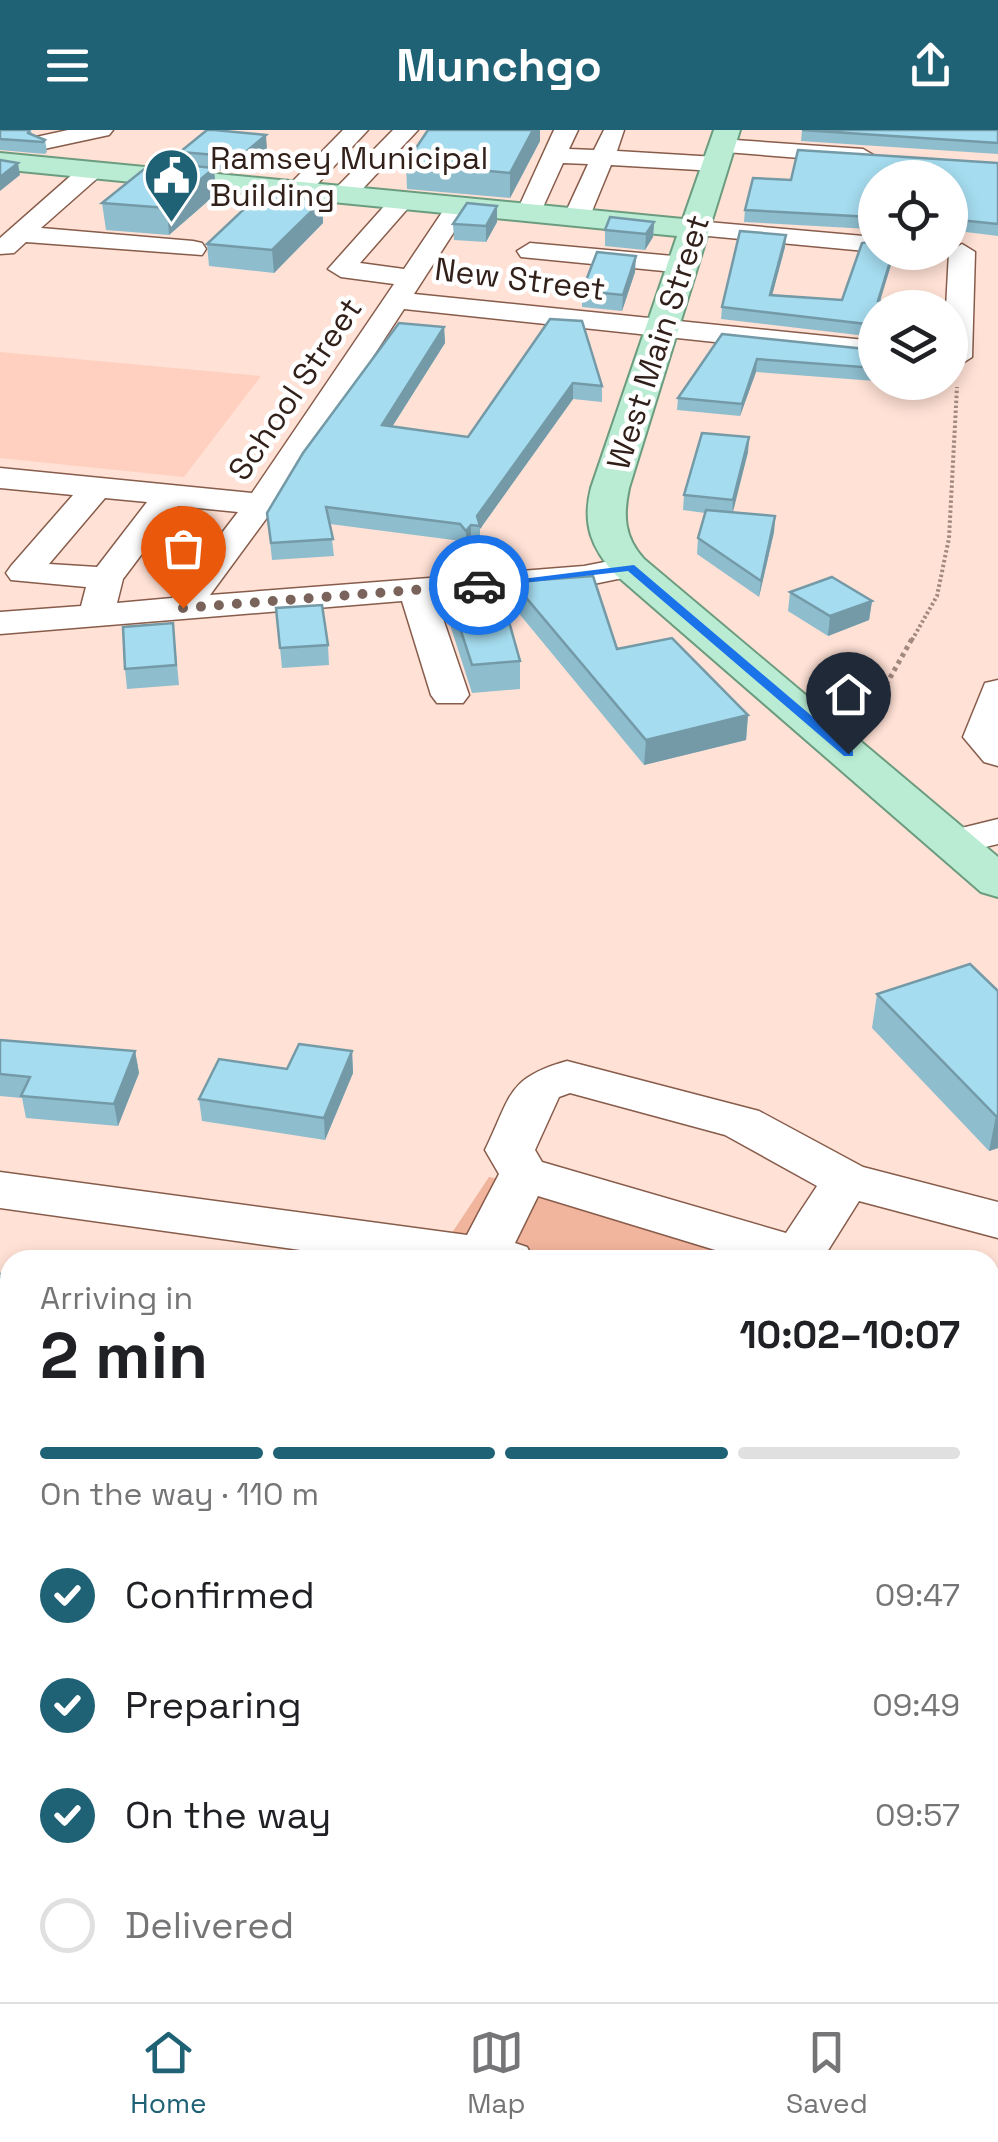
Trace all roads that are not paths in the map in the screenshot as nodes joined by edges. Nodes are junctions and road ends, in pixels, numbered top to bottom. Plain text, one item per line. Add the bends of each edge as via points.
1 (101, 130) edge
2 (356, 130) edge
3 (406, 130) edge
4 (566, 130) edge
5 (615, 130) edge
6 (42, 136) edge
7 (721, 147) edge
8 (554, 155) junction
9 (880, 157) edge
10 (602, 158) junction
11 (8, 162) edge
12 (412, 167) edge
13 (92, 170) junction
14 (300, 188) junction
15 (345, 193) junction
16 (396, 198) junction
17 (460, 204) junction
18 (530, 211) junction
19 (577, 216) junction
20 (696, 229) junction
21 (10, 243) edge
22 (858, 243) edge
23 (193, 249) dead end
24 (530, 251) dead end
25 (684, 264) junction
26 (404, 289) junction
27 (662, 331) junction
28 (858, 348) edge
29 (0, 478) edge
30 (97, 487) junction
31 (170, 494) junction
32 (261, 504) junction
33 (623, 560) junction
34 (106, 578) junction
35 (416, 590) junction
36 (183, 608) junction
37 (97, 615) junction
38 (0, 622) edge
39 (998, 691) edge
40 (450, 694) dead end
41 (998, 754) edge
42 (998, 831) edge
43 (952, 843) junction
44 (998, 882) edge
45 (524, 1174) junction
46 (847, 1180) junction
47 (0, 1190) edge
48 (998, 1220) edge
49 (438, 1250) edge
50 (499, 1250) edge
51 (773, 1250) edge
52 (807, 1250) edge

1 - 6 street
2 - 14 street
3 - 15 street
4 - 8 street
5 - 10 street
6 - 11 street
7 - 9 street
7 - 10 street
7 - 20 main road, West Main Street
8 - 10 street
8 - 18 street
10 - 19 street
11 - 13 main road
12 - 16 street
13 - 14 main road
13 - 21 street
14 - 15 main road
15 - 16 main road
16 - 17 main road
16 - 26 street, New Street via 340,270
17 - 18 main road
17 - 26 street, School Street
18 - 19 main road
19 - 20 main road
20 - 22 street
20 - 25 main road, West Main Street
21 - 23 street
24 - 25 street
25 - 27 main road, West Main Street
26 - 27 street, New Street via 538,304
26 - 32 street, School Street
27 - 28 street, New Street
27 - 33 main road, West Main Street via 603,514 606,534
29 - 30 street
30 - 31 street
30 - 34 street via 23,573
31 - 32 street
31 - 34 street
32 - 36 street, School Street
33 - 35 street
33 - 43 main road
34 - 37 street
35 - 36 street
35 - 40 street
36 - 37 street
37 - 38 street
39 - 41 street via 982,737
42 - 43 street
43 - 44 main road
45 - 46 street via 510,1150 540,1087 567,1077 742,1123
45 - 50 street
45 - 51 street
46 - 48 street
46 - 52 street
47 - 49 street

